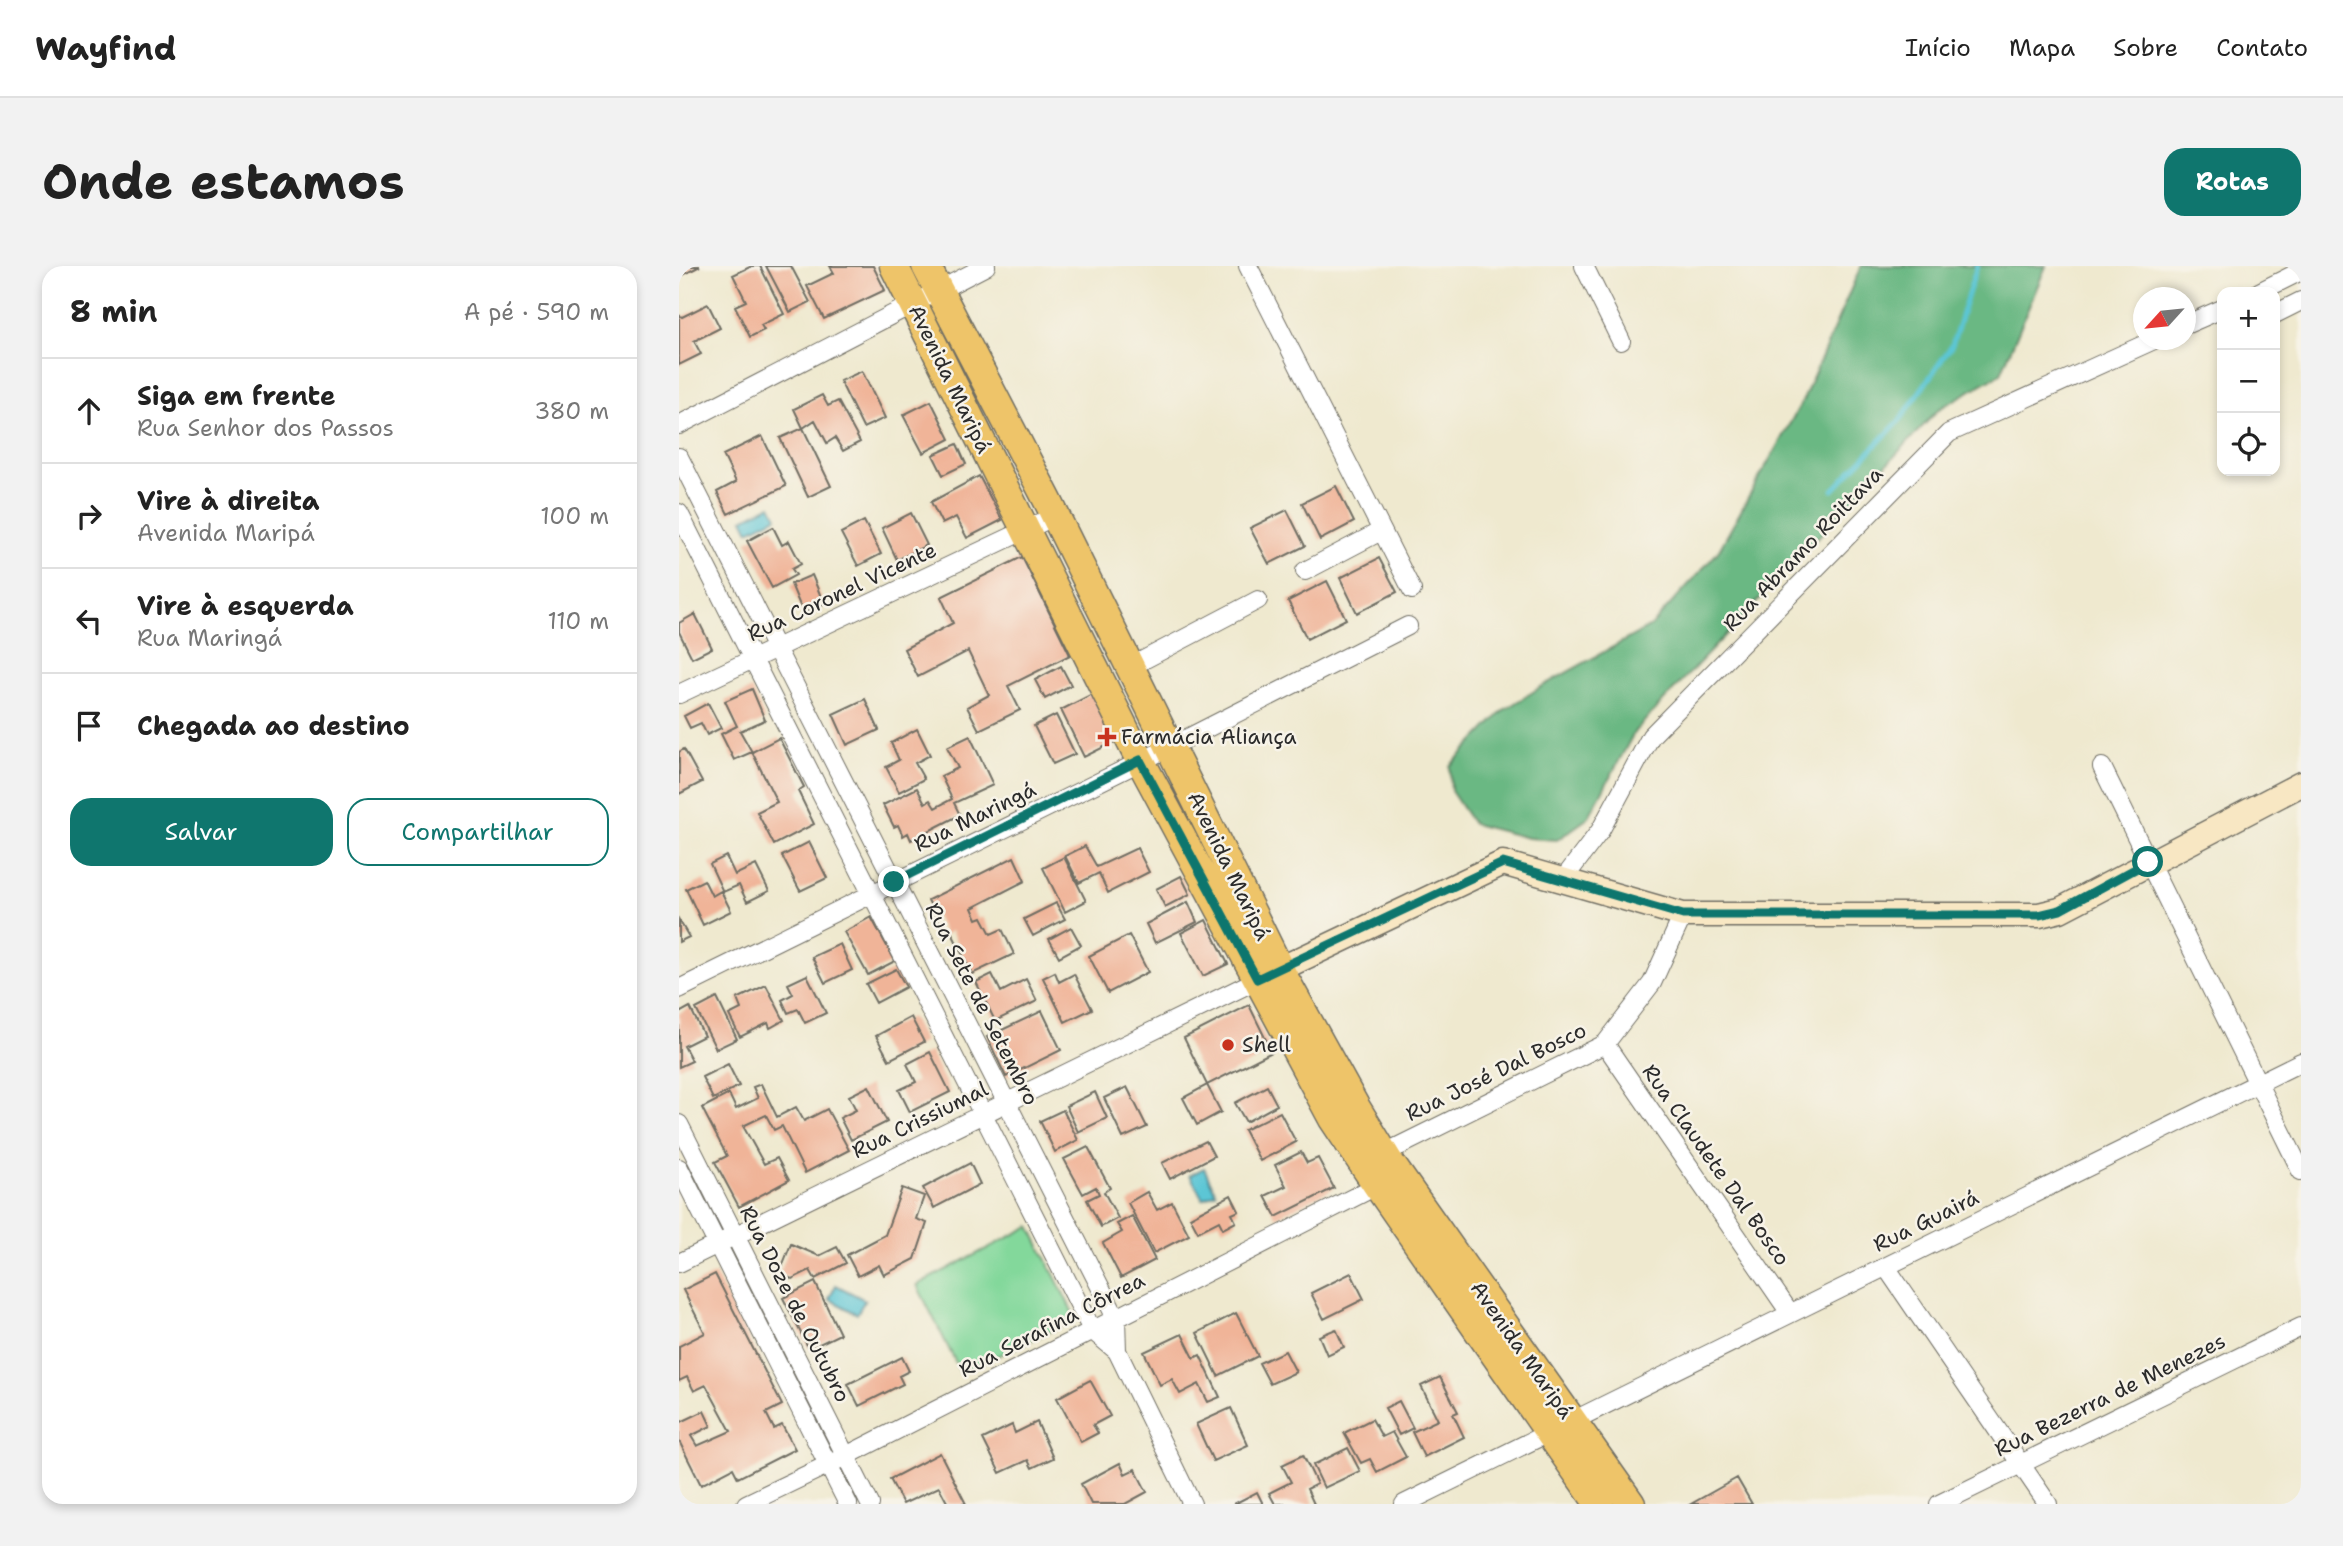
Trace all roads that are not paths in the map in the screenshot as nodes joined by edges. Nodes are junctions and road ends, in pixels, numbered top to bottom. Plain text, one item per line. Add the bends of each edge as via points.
1 (894, 266) edge
2 (986, 266) edge
3 (1248, 266) edge
4 (1584, 266) edge
5 (2301, 271) edge
6 (932, 278) edge
7 (2269, 287) edge
8 (2301, 301) edge
9 (913, 303) junction
10 (2217, 311) edge
11 (2280, 312) edge
12 (2196, 321) edge
13 (1621, 341) dead end
14 (2133, 350) edge
15 (679, 425) edge
16 (679, 457) edge
17 (679, 513) edge
18 (1055, 516) junction
19 (1025, 529) junction
20 (1381, 531) junction
21 (1305, 571) dead end
22 (1412, 590) dead end
23 (1258, 600) dead end
24 (1408, 626) dead end
25 (776, 649) junction
26 (753, 659) junction
27 (1130, 667) junction
28 (679, 694) edge
29 (1170, 747) junction
30 (1140, 761) junction
31 (2102, 767) dead end
32 (2301, 785) edge
33 (2148, 862) junction
34 (1562, 881) junction
35 (894, 882) junction
36 (871, 894) junction
37 (1683, 915) junction
38 (1268, 974) junction
39 (679, 989) edge
40 (1605, 1044) junction
41 (2301, 1062) edge
42 (2257, 1083) junction
43 (1007, 1102) junction
44 (982, 1114) junction
45 (679, 1124) edge
46 (679, 1168) edge
47 (2301, 1171) edge
48 (1387, 1179) junction
49 (736, 1236) junction
50 (718, 1244) junction
51 (679, 1263) edge
52 (1886, 1267) junction
53 (1790, 1313) junction
54 (1116, 1318) junction
55 (2301, 1327) edge
56 (1092, 1330) junction
57 (1117, 1351) junction
58 (1560, 1425) junction
59 (846, 1456) junction
60 (2019, 1464) junction
61 (828, 1465) junction
62 (747, 1504) edge
63 (848, 1504) edge
64 (870, 1504) edge
65 (1192, 1504) edge
66 (1404, 1504) edge
67 (1599, 1504) edge
68 (1631, 1504) edge
69 (1939, 1504) edge
70 (2048, 1504) edge

1 - 9 main road, Avenida Maripá
2 - 6 street
3 - 20 street
4 - 13 street
5 - 7 street
6 - 9 street
6 - 18 main road, Avenida Maripá
8 - 11 street
9 - 15 street
9 - 19 main road, Avenida Maripá
10 - 12 street
14 - 34 street, Rua Abramo Roittava via 1949,433 1651,736 1600,831
16 - 25 street, Rua Sete de Setembro
17 - 26 street, Rua Sete de Setembro
18 - 19 main road via 1036,533
18 - 27 main road, Avenida Maripá
19 - 25 street, Rua Coronel Vicente
19 - 30 main road, Avenida Maripá
20 - 21 street
20 - 22 street
23 - 27 street
24 - 29 street
25 - 26 street, Rua Coronel Vicente
25 - 35 street, Rua Sete de Setembro
26 - 28 street, Rua Coronel Vicente
26 - 36 street, Rua Sete de Setembro
27 - 29 main road, Avenida Maripá
29 - 30 main road via 1162,761 1151,766
29 - 38 main road, Avenida Maripá
30 - 35 street, Rua Maringá
30 - 38 main road, Avenida Maripá
31 - 33 street
32 - 33 street
33 - 37 street via 2060,910 2039,915
33 - 42 street
34 - 37 street
34 - 38 street via 1503,863
35 - 36 street, Rua Maringá
35 - 43 street, Rua Sete de Setembro
36 - 39 street, Rua Maringá
36 - 44 street, Rua Sete de Setembro
37 - 40 street, Rua José Dal Bosco via 1652,983
38 - 43 street, Rua Crissiumal
38 - 48 main road, Avenida Maripá via 1355,1106
40 - 48 street, Rua José Dal Bosco
40 - 53 street, Rua Claudete Dal Bosco
41 - 42 street, Rua Guairá
42 - 47 street
42 - 52 street, Rua Guairá
43 - 44 street, Rua Crissiumal
43 - 54 street, Rua Sete de Setembro
44 - 49 street, Rua Crissiumal
44 - 56 street, Rua Sete de Setembro
45 - 49 street, Rua Doze de Outubro
46 - 50 street
48 - 54 street, Rua Serafina Côrrea
48 - 58 main road, Avenida Maripá
49 - 50 street, Rua Crissiumal
49 - 59 street, Rua Doze de Outubro
50 - 51 street, Rua Crissiumal
50 - 61 street
52 - 53 street, Rua Guairá
52 - 60 street
53 - 58 street, Rua Guairá
54 - 56 street, Rua Serafina Côrrea
54 - 57 street, Rua Sete de Setembro
55 - 60 street, Rua Bezerra de Menezes
56 - 57 street, Rua Sete de Setembro
56 - 59 street, Rua Serafina Côrrea
57 - 65 street, Rua Sete de Setembro
58 - 66 street, Rua Guairá
58 - 67 main road, Avenida Maripá
58 - 68 main road, Avenida Maripá
59 - 61 street, Rua Serafina Côrrea
59 - 64 street, Rua Doze de Outubro
60 - 69 street, Rua Bezerra de Menezes
60 - 70 street
61 - 62 street, Rua Serafina Côrrea
61 - 63 street

